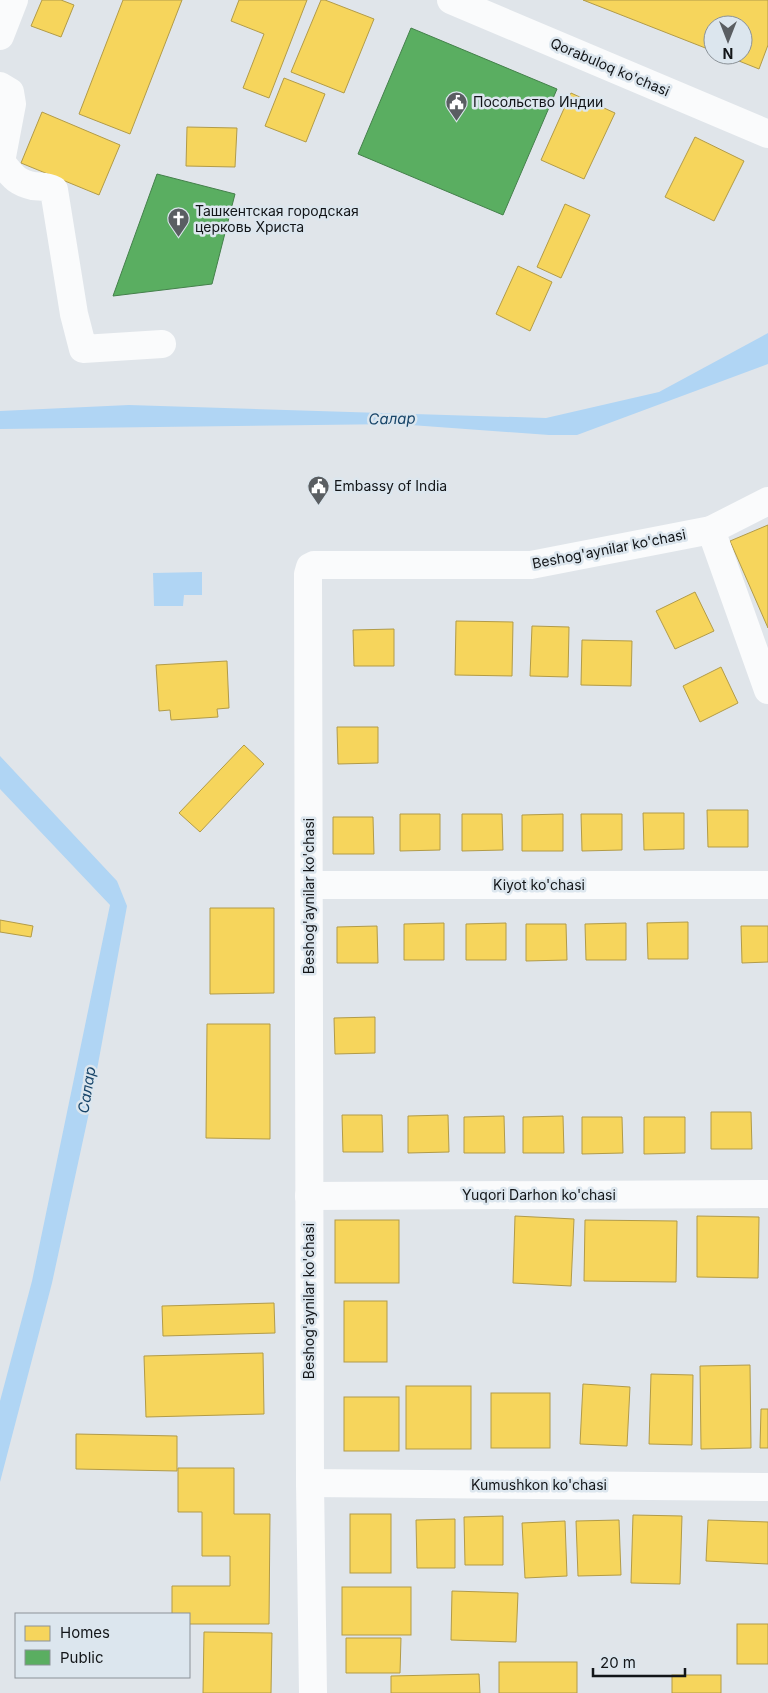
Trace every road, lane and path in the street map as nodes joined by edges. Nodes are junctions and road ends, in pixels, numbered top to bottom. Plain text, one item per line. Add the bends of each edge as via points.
1 (14, 0) edge
2 (451, 0) edge
3 (0, 36) edge
4 (0, 86) edge
5 (768, 134) edge
6 (1, 162) edge
7 (162, 344) dead end
8 (768, 501) edge
9 (710, 530) junction
10 (768, 690) edge
11 (310, 885) junction
12 (768, 885) edge
13 (768, 1194) edge
14 (309, 1196) junction
15 (310, 1483) junction
16 (768, 1487) edge
17 (313, 1693) edge

1 - 3 street
2 - 5 street, Qorabuloq ko'chasi
4 - 6 street via 10,92 12,104
6 - 7 street via 17,181 54,190 74,314 83,349
8 - 9 street, Beshog'aynilar ko'chasi
9 - 10 street
9 - 11 street, Beshog'aynilar ko'chasi via 531,565 314,565 310,568
11 - 12 street, Kiyot ko'chasi
11 - 14 street, Beshog'aynilar ko'chasi
13 - 14 street, Yuqori Darhon ko'chasi
14 - 15 street, Beshog'aynilar ko'chasi
15 - 16 street, Kumushkon ko'chasi
15 - 17 street, Beshog'aynilar ko'chasi

